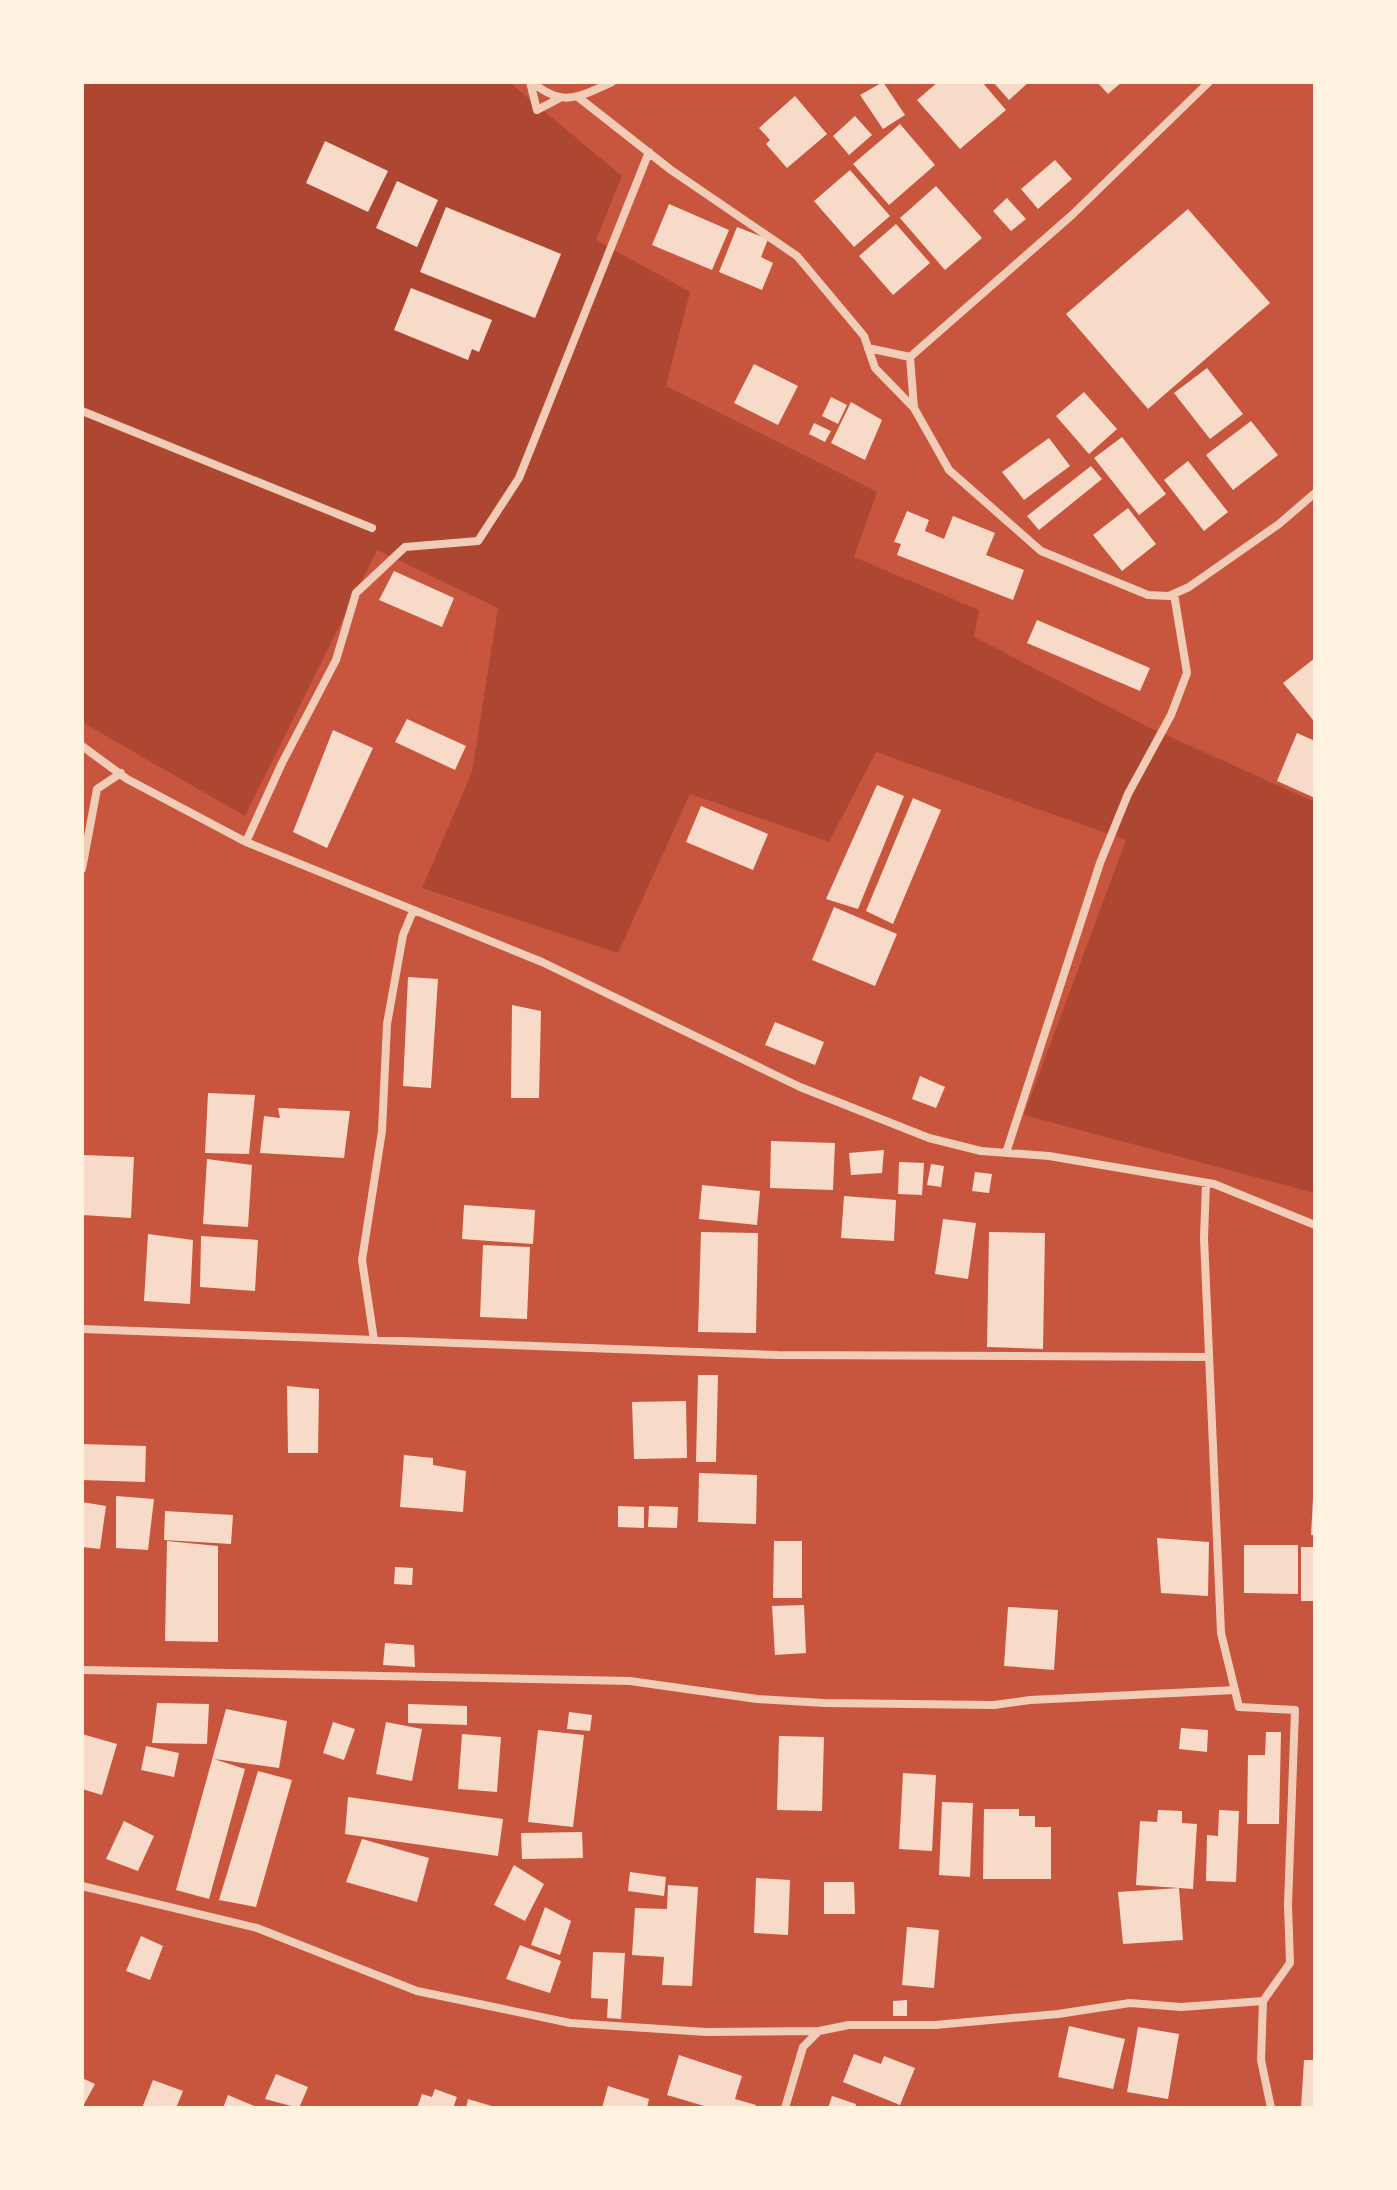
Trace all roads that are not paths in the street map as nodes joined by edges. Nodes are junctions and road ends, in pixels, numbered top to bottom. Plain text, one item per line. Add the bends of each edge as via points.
1 (531, 82) edge
2 (612, 82) edge
3 (1209, 82) edge
4 (578, 97) junction
5 (561, 98) junction
6 (649, 152) junction
7 (868, 348) junction
8 (910, 357) junction
9 (914, 408) junction
10 (82, 411) edge
11 (1315, 493) edge
12 (372, 528) dead end
13 (1174, 594) junction
14 (82, 746) edge
15 (121, 773) junction
16 (246, 842) junction
17 (82, 869) edge
18 (413, 911) junction
19 (1006, 1153) junction
20 (1206, 1183) junction
21 (1315, 1225) edge
22 (82, 1329) edge
23 (374, 1340) junction
24 (1209, 1357) junction
25 (82, 1670) edge
26 (1235, 1690) junction
27 (82, 1886) edge
28 (1263, 2001) junction
29 (819, 2031) junction
30 (785, 2108) edge
31 (1271, 2108) edge

1 - 5 street
1 - 5 street via 537,110
2 - 4 street
3 - 8 street via 1072,215
4 - 5 street
4 - 6 street
6 - 7 street via 797,256 864,336
6 - 16 street via 519,478 478,541 405,547 356,593 336,660
7 - 8 street
7 - 9 street via 875,368
8 - 9 street
9 - 13 street via 949,470 1041,551 1148,595
10 - 12 street
11 - 13 street via 1279,524
13 - 19 street via 1187,673 1100,863
14 - 15 street
15 - 16 street
15 - 17 street via 97,789
16 - 18 street
18 - 19 street via 542,962 814,1093 929,1138
18 - 23 street via 403,935 387,1024 382,1131 362,1260
19 - 20 street
20 - 21 street
20 - 24 street
22 - 23 street
23 - 24 street via 778,1355
24 - 26 street via 1221,1633
25 - 26 street via 630,1681 824,1703 994,1705
26 - 28 street via 1239,1707 1295,1710 1290,1963
27 - 29 street via 257,1928 417,1991 570,2023 706,2032
28 - 29 street via 1181,2007 1130,2003 935,2025 849,2025
28 - 31 street via 1261,2060
29 - 30 street via 803,2047

